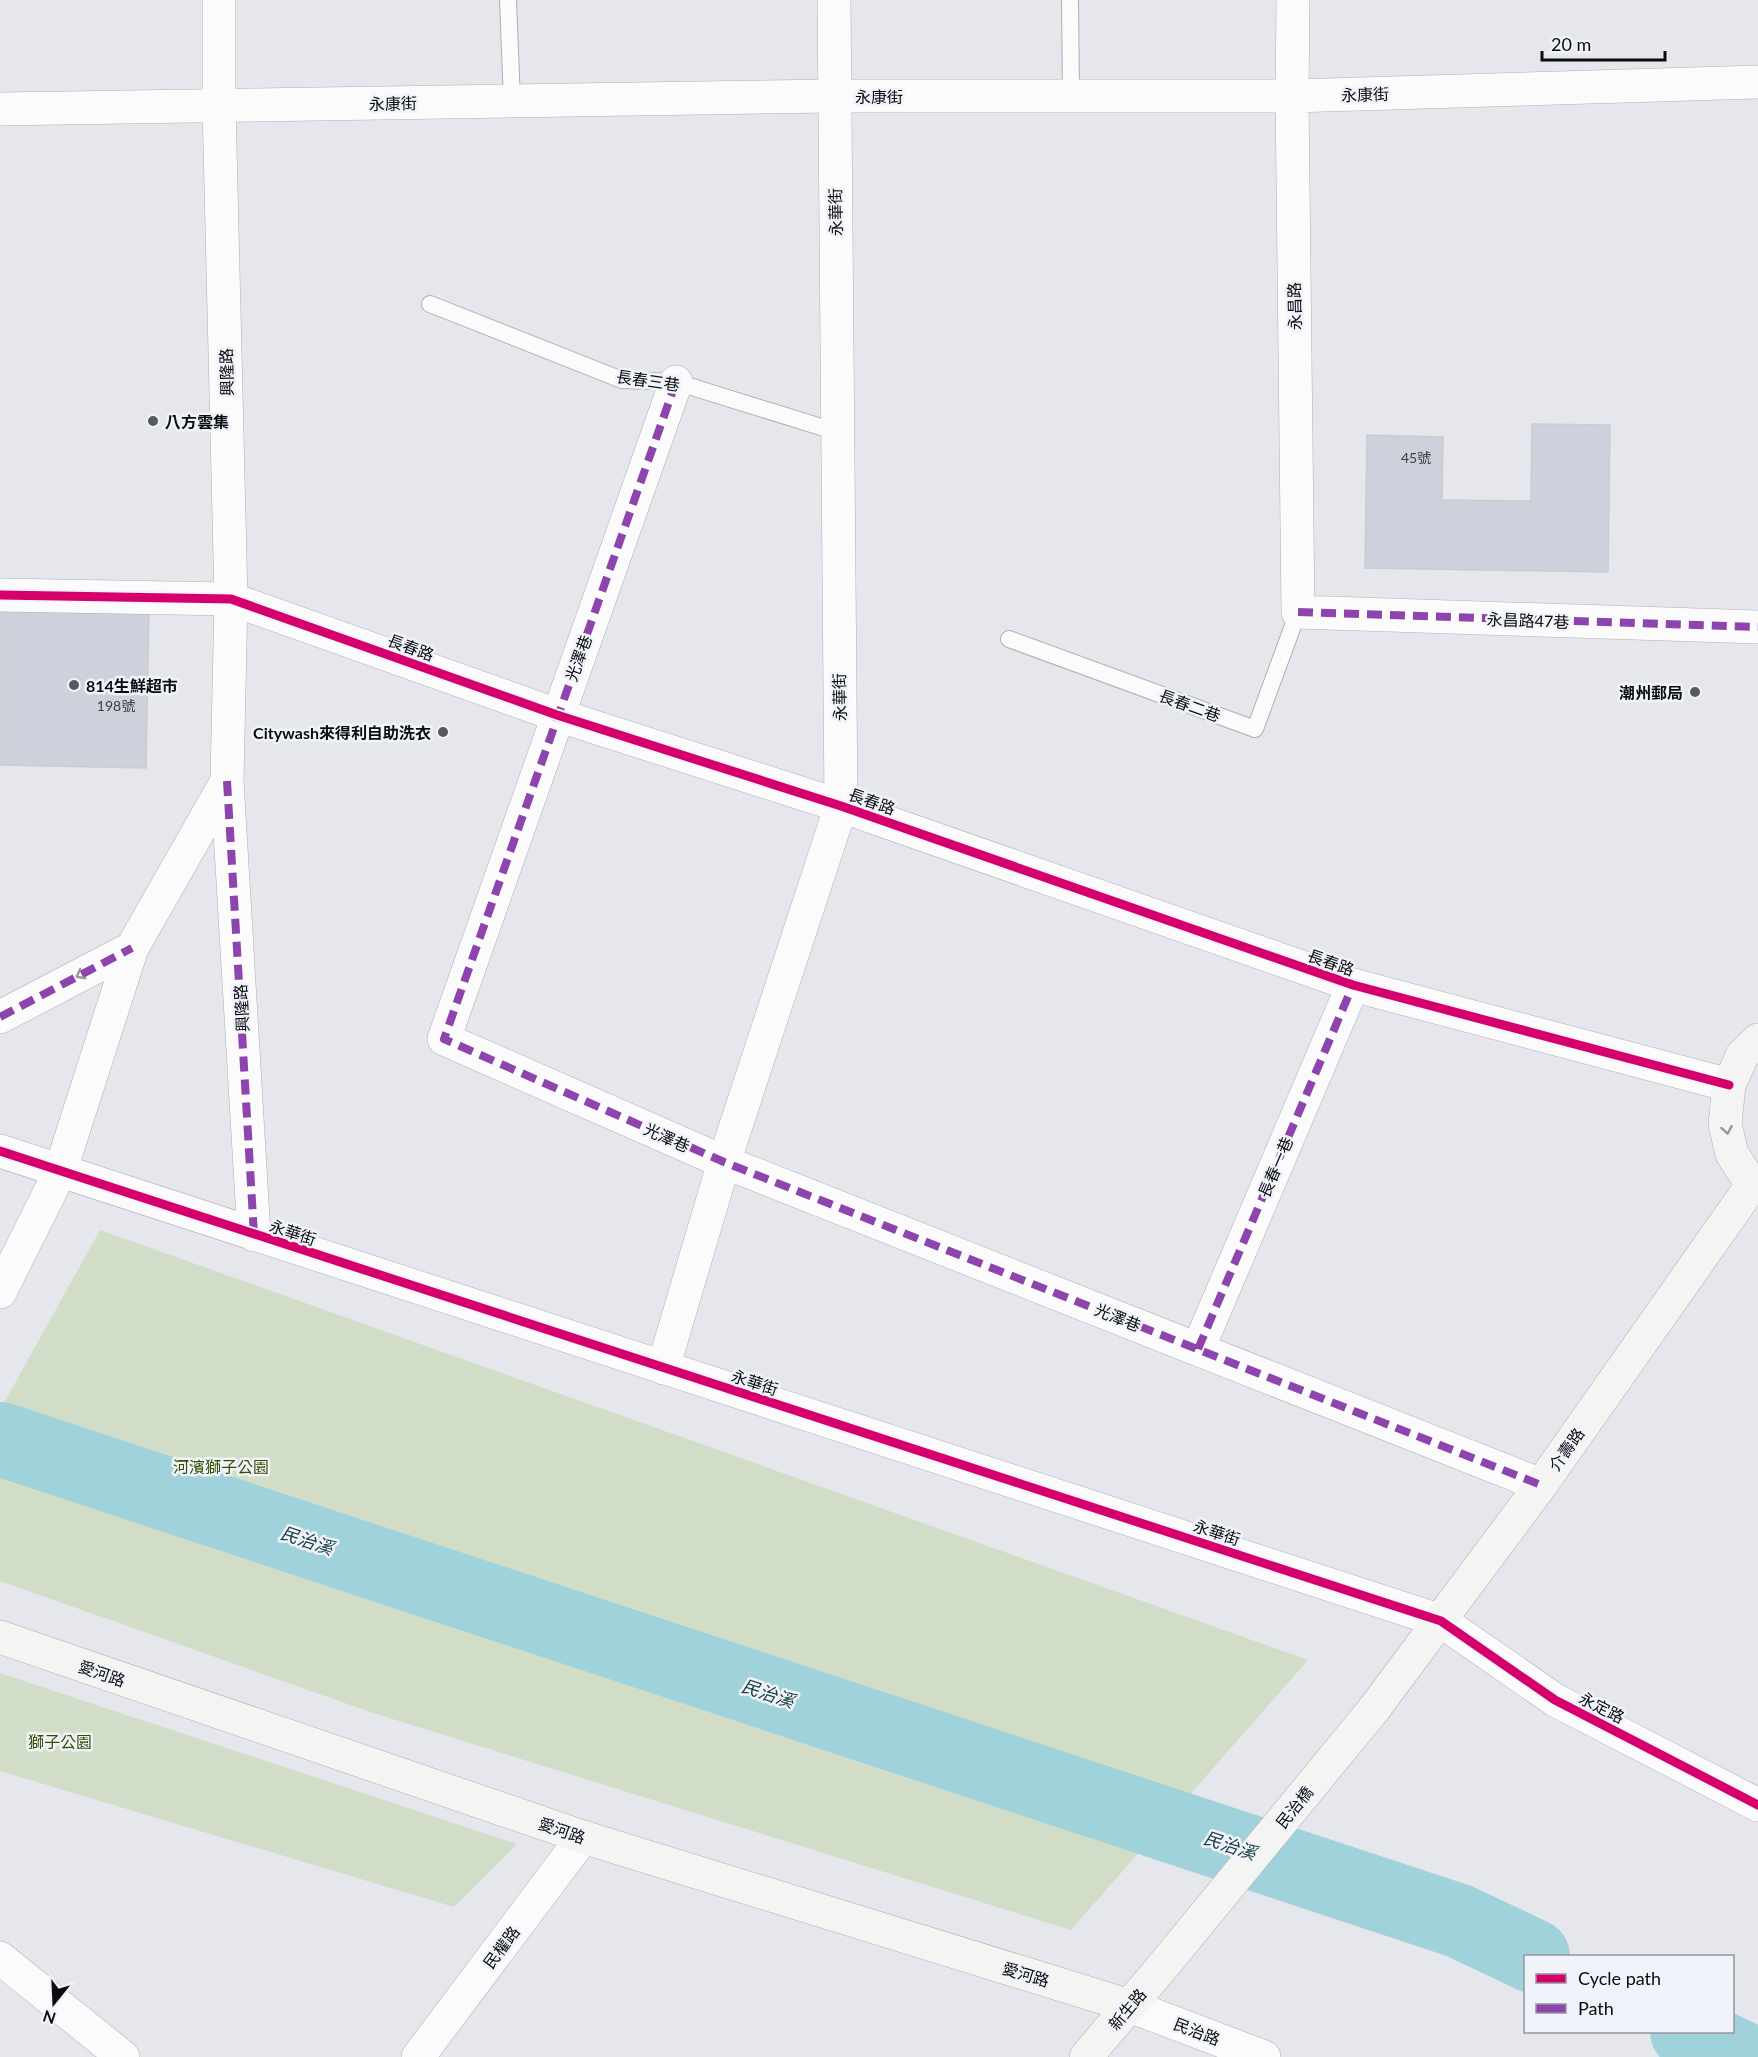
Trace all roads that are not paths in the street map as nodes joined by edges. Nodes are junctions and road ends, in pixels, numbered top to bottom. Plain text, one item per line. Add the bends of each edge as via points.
1 (219, 0) edge
2 (508, 0) edge
3 (834, 0) edge
4 (1070, 0) edge
5 (1293, 0) edge
6 (1758, 82) edge
7 (834, 96) junction
8 (1071, 96) junction
9 (1292, 96) junction
10 (512, 101) junction
11 (219, 105) junction
12 (0, 109) edge
13 (430, 304) dead end
14 (676, 382) junction
15 (837, 432) junction
16 (0, 595) edge
17 (231, 599) junction
18 (1298, 612) junction
19 (1758, 627) edge
20 (1009, 639) dead end
21 (557, 715) junction
22 (227, 781) junction
23 (841, 806) junction
24 (132, 948) junction
25 (1353, 985) junction
26 (0, 1017) edge
27 (1758, 1040) edge
28 (1729, 1085) junction
29 (0, 1151) edge
30 (724, 1162) junction
31 (60, 1172) junction
32 (1755, 1187) edge
33 (254, 1235) junction
34 (0, 1292) edge
35 (1198, 1349) junction
36 (663, 1368) junction
37 (1541, 1485) junction
38 (1441, 1621) junction
39 (0, 1637) edge
40 (1374, 1708) joint
41 (1758, 1805) edge
42 (583, 1837) junction
43 (0, 1958) edge
44 (1168, 1960) joint
45 (1130, 2006) junction
46 (123, 2057) edge
47 (418, 2057) edge
48 (1086, 2057) edge
49 (1264, 2057) edge

1 - 11 street, 興隆路
2 - 10 lane
3 - 7 street, 永華街
4 - 8 lane
5 - 9 street, 永昌路
6 - 9 street, 永康街
7 - 8 street, 永康街
7 - 10 street, 永康街
7 - 15 street, 永華街
8 - 9 street, 永康街
9 - 18 street, 永昌路
10 - 11 street, 永康街
11 - 12 street, 永康街
11 - 17 street, 興隆路
13 - 14 lane, 長春三巷 via 622,380
14 - 15 lane, 長春三巷
14 - 21 street, 光澤巷
15 - 23 street, 永華街
16 - 17 street, 長春路
17 - 21 street, 長春路
17 - 22 street, 興隆路
18 - 19 street, 永昌路47巷
18 - 20 lane, 長春二巷 via 1255,729
21 - 23 street, 長春路
21 - 30 street, 光澤巷 via 444,1039
22 - 24 street, 興隆路
22 - 33 street, 興隆路
23 - 25 street, 長春路
23 - 30 street, 永華街
24 -> 26 street
24 - 31 street, 興隆路
25 - 28 street, 長春路
25 - 35 street, 長春一巷
27 - 28 main road via 1742,1056
28 -> 32 main road via 1725,1124 1732,1154
29 - 31 street, 永華街
30 - 35 street, 光澤巷
30 - 36 street, 永華街
31 - 33 street, 永華街
31 - 34 street, 興隆路
32 - 37 main road, 介壽路
33 - 36 street, 永華街
35 - 37 street, 光澤巷
36 - 38 street, 永華街
37 - 38 main road, 介壽路
38 - 40 main road, 介壽路
38 - 41 street, 永定路 via 1555,1700
39 - 42 main road, 愛河路
40 - 44 main road, 民治橋
42 - 45 main road, 愛河路
42 - 47 street, 民權路
43 - 46 street
44 - 45 main road, 新生路
45 - 48 main road, 新生路
45 - 49 street, 民治路

